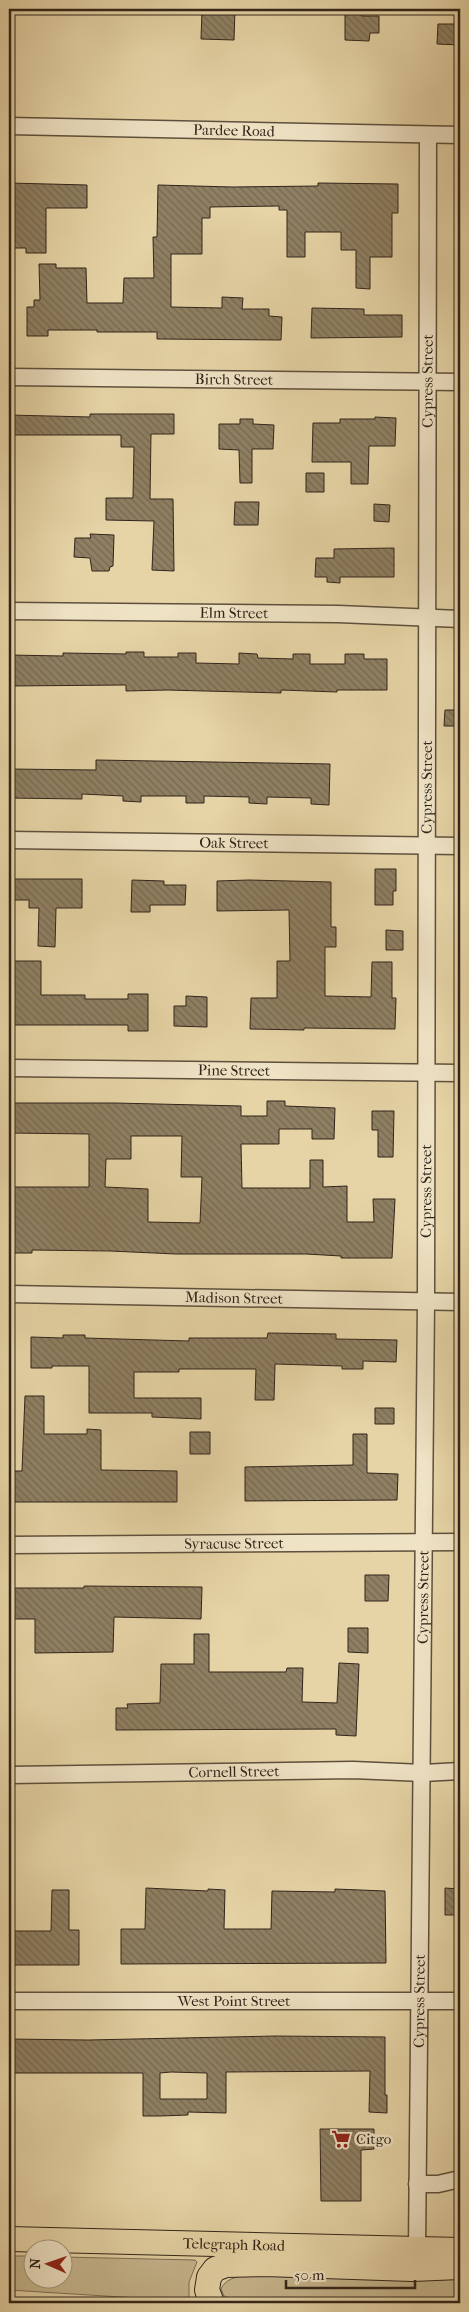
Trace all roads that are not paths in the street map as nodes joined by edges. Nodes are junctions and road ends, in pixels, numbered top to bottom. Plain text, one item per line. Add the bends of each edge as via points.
1 (9, 126) edge
2 (428, 135) junction
3 (460, 135) edge
4 (9, 377) edge
5 (428, 382) junction
6 (460, 382) edge
7 (9, 610) edge
8 (428, 616) junction
9 (460, 618) edge
10 (9, 840) edge
11 (427, 846) junction
12 (460, 846) edge
13 (9, 1068) edge
14 (427, 1073) junction
15 (460, 1074) edge
16 (9, 1294) edge
17 (426, 1301) junction
18 (460, 1302) edge
19 (423, 1542) junction
20 (460, 1542) edge
21 (9, 1545) edge
22 (460, 1772) edge
23 (423, 1773) junction
24 (9, 1775) edge
25 (460, 2000) edge
26 (9, 2001) edge
27 (421, 2001) junction
28 (460, 2179) edge
29 (417, 2184) junction
30 (9, 2239) edge
31 (417, 2249) junction
32 (460, 2250) edge
33 (460, 2267) edge
34 (212, 2303) edge

1 - 2 street, Pardee Road
2 - 3 street, Pardee Road
2 - 5 street, Cypress Street
4 - 5 street, Birch Street
5 - 6 street, Birch Street
5 - 8 street, Cypress Street
7 - 8 street, Elm Street
8 - 9 street, Elm Street
8 - 11 street, Cypress Street
10 - 11 street, Oak Street
11 - 12 street, Oak Street
11 - 14 street, Cypress Street
13 - 14 street, Pine Street
14 - 15 street, Pine Street
14 - 17 street, Cypress Street
16 - 17 street, Madison Street
17 - 18 street, Madison Street
17 - 19 street, Cypress Street
19 - 20 street, Syracuse Street
19 - 21 street, Syracuse Street
19 - 23 street, Cypress Street
22 - 23 street, Cornell Street
23 - 24 street, Cornell Street via 352,1770
23 - 27 street, Cypress Street
25 - 27 street, West Point Street
26 - 27 street, West Point Street
27 - 29 street, Cypress Street
28 - 29 street
29 - 31 street, Cypress Street
30 - 31 highway, Telegraph Road
31 - 32 highway, Telegraph Road
33 - 34 highway via 226,2265 214,2269 208,2277 207,2290

